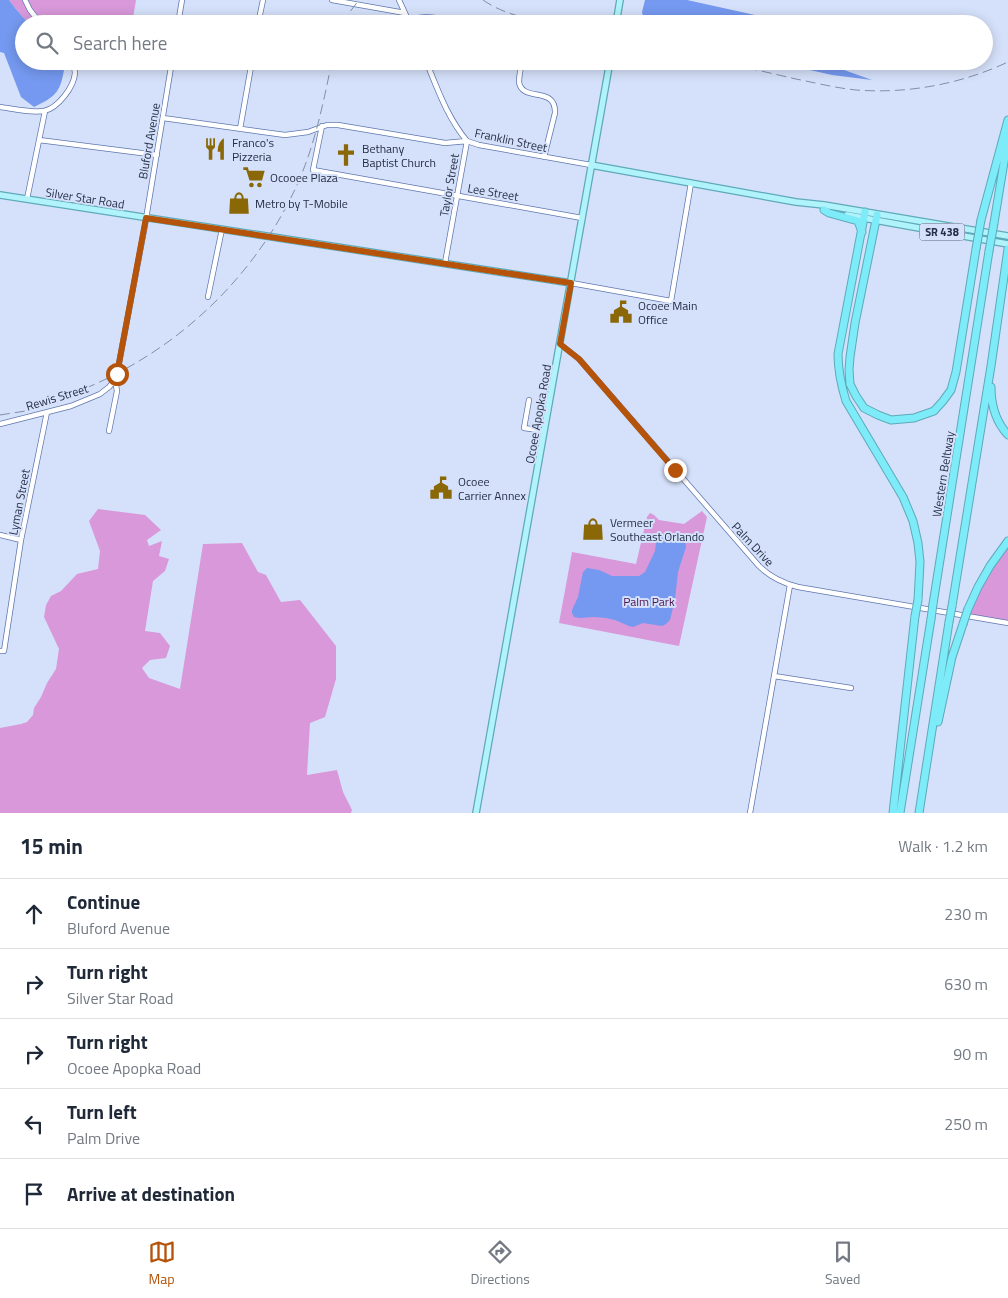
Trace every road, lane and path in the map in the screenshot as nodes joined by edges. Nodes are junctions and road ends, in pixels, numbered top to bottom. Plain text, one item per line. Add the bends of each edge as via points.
1 (25, 0) edge
2 (182, 0) edge
3 (263, 0) edge
4 (332, 0) edge
5 (399, 0) edge
6 (620, 0) edge
7 (405, 13) joint
8 (34, 15) edge
9 (180, 15) edge
10 (260, 15) edge
11 (618, 15) edge
12 (74, 70) edge
13 (171, 70) edge
14 (250, 70) edge
15 (430, 70) edge
16 (520, 70) edge
17 (608, 70) edge
18 (0, 107) edge
19 (45, 111) junction
20 (163, 118) junction
21 (1008, 120) edge
22 (322, 126) junction
23 (240, 129) junction
24 (1008, 138) edge
25 (39, 140) junction
26 (467, 141) junction
27 (156, 155) junction
28 (544, 157) junction
29 (591, 165) junction
30 (691, 184) junction
31 (0, 195) edge
32 (458, 196) junction
33 (27, 199) junction
34 (796, 202) junction
35 (824, 210) junction
36 (865, 215) junction
37 (146, 218) junction
38 (582, 218) junction
39 (877, 218) junction
40 (222, 229) junction
41 (862, 233) junction
42 (1008, 236) edge
43 (1008, 244) edge
44 (1008, 251) edge
45 (445, 263) junction
46 (571, 283) junction
47 (208, 298) dead end
48 (560, 344) junction
49 (991, 366) junction
50 (115, 380) junction
51 (529, 400) dead end
52 (47, 412) junction
53 (0, 424) edge
54 (110, 431) dead end
55 (544, 431) junction
56 (1008, 435) edge
57 (0, 535) edge
58 (22, 540) junction
59 (1008, 541) edge
60 (790, 585) junction
61 (1008, 623) edge
62 (0, 650) edge
63 (774, 676) junction
64 (851, 688) dead end
65 (922, 793) junction
66 (476, 813) edge
67 (750, 813) edge
68 (893, 813) edge
69 (900, 813) edge
70 (919, 813) edge

1 - 8 street
2 - 9 street
3 - 10 street
4 - 7 street
5 - 7 street
6 - 11 main road
12 - 19 street via 65,96
13 - 20 street, Bluford Avenue
14 - 23 street
15 - 26 street, Taylor Street via 451,120
16 - 28 street via 519,84 522,88 554,102 555,113
17 - 29 main road, Ocoee Apopka Road
18 - 19 street
19 - 25 street
20 - 23 street, Franklin Street
20 - 27 street, Bluford Avenue
21 - 39 highway, bridge via 981,220 951,390 934,410 914,418 892,420 878,416 864,408 850,384 850,357
22 - 23 street, Franklin Street via 308,132 285,135
22 - 26 street, Franklin Street via 332,124 445,143
22 - 32 street, Lee Street via 313,170
24 - 69 highway, Western Beltway, bridge
25 - 27 street
25 - 33 street
26 - 28 street, Franklin Street
26 - 32 street, Taylor Street
27 - 37 street, Bluford Avenue
28 - 29 street, Franklin Street
29 - 30 main road, Franklin Street / SR 438
29 - 38 main road, Ocoee Apopka Road
30 - 34 main road, Franklin Street / SR 438
30 - 46 street, Silver Star Road via 672,301
31 - 33 main road, Silver Star Road
32 - 38 street, Lee Street
32 - 45 street, Taylor Street
33 - 37 main road, Silver Star Road
34 - 35 main road, Franklin Street / SR 438
34 - 36 main road, Franklin Street / SR 438
35 - 36 main road, Franklin Street / SR 438
35 - 41 highway via 858,221
36 - 39 main road, Franklin Street / SR 438
36 - 41 highway
37 - 40 main road, Silver Star Road
37 - 50 street, Bluford Avenue
38 - 46 main road, Ocoee Apopka Road
39 - 42 main road, Franklin Street / SR 438
39 - 43 main road, Franklin Street / SR 438
40 - 45 main road, Silver Star Road
40 - 47 street
41 - 68 highway, bridge via 838,354 840,378 846,401 903,497 913,521 920,562
44 - 49 highway
45 - 46 main road, Silver Star Road
46 - 48 main road, Ocoee Apopka Road
48 - 55 main road, Ocoee Apopka Road
48 - 60 street, Palm Drive via 579,359 766,574
49 - 56 highway via 991,397 995,415
49 - 65 highway, bridge
50 - 52 street, Rewis Street via 100,394
50 - 54 street, Bluford Avenue
51 - 55 street via 524,428
52 - 53 street, Rewis Street
52 - 58 street, Lyman Street
55 - 66 main road, Ocoee Apopka Road
57 - 58 street
58 - 62 street, Lyman Street via 4,651
59 - 65 highway, bridge via 990,566 968,609 952,657
60 - 61 street, Palm Drive
60 - 63 street
63 - 64 street
63 - 67 street
65 - 70 highway

